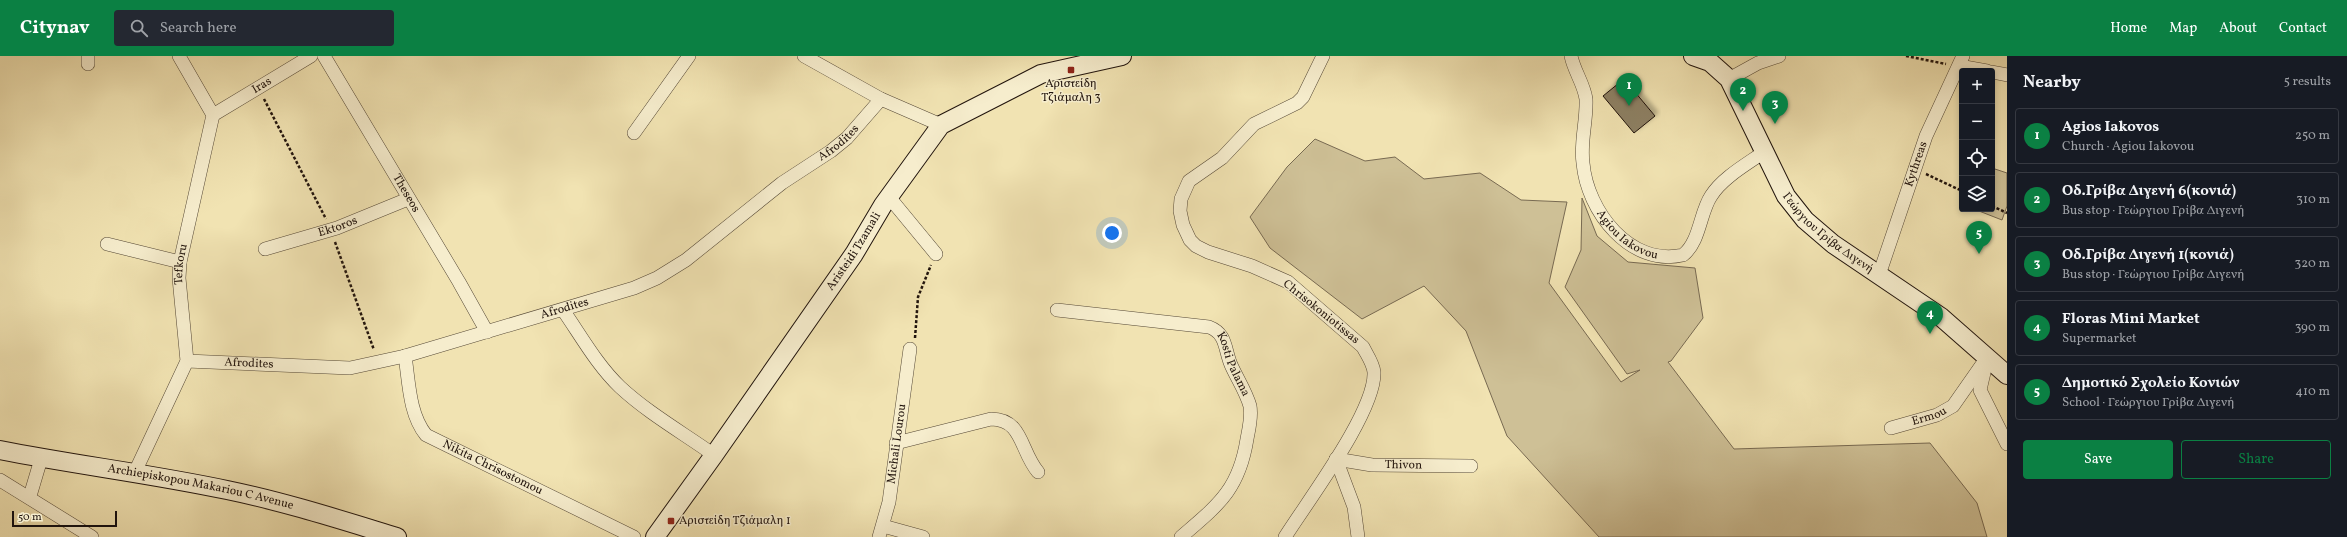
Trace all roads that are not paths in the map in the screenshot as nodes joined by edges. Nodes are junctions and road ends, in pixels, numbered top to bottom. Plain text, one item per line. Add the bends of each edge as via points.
1 (179, 56) edge
2 (311, 56) edge
3 (324, 56) edge
4 (689, 56) edge
5 (804, 56) edge
6 (1122, 56) edge
7 (1323, 56) edge
8 (1571, 56) edge
9 (1693, 56) edge
10 (1779, 56) edge
11 (1961, 61) edge
12 (1979, 68) edge
13 (1995, 73) edge
14 (2007, 75) edge
15 (1729, 79) junction
16 (881, 99) junction
17 (213, 115) junction
18 (941, 125) junction
19 (634, 133) dead end
20 (1764, 152) junction
21 (889, 197) junction
22 (408, 199) junction
23 (107, 244) dead end
24 (265, 249) dead end
25 (936, 254) road end
26 (180, 262) junction
27 (1879, 275) junction
28 (563, 310) junction
29 (1057, 310) dead end
30 (487, 332) junction
31 (910, 349) road end
32 (405, 356) junction
33 (1988, 356) junction
34 (187, 361) junction
35 (2007, 375) edge
36 (1892, 428) dead end
37 (896, 443) junction
38 (2007, 444) edge
39 (0, 450) edge
40 (714, 455) junction
41 (41, 459) junction
42 (1336, 460) junction
43 (1471, 466) dead end
44 (136, 472) junction
45 (1038, 472) dead end
46 (0, 480) edge
47 (30, 496) junction
48 (881, 531) edge
49 (92, 537) edge
50 (397, 537) edge
51 (634, 537) edge
52 (655, 537) edge
53 (923, 537) edge
54 (1181, 537) edge
55 (1285, 537) edge
56 (1358, 537) edge

1 - 17 street
2 - 17 street, Iras
3 - 22 street, Theseos
4 - 19 street
5 - 16 street
6 - 18 street, Aristeidi Tzamali via 1041,74
7 - 42 street, Chrisokoniotissas via 1303,97 1297,103 1254,124 1222,158 1189,181 1181,199 1180,211 1183,225 1196,246 1288,282 1363,347 1374,372 1371,392 1358,423
8 - 20 street, Agiou Iakovou via 1586,98 1582,151 1587,184 1605,221 1631,245 1646,253 1661,256 1684,254 1691,247 1711,195 1720,185
9 - 15 street, Γεώργιου Γρίβα Διγενή via 1710,62
10 - 15 street via 1758,63
11 - 12 street
11 - 27 street, Kythreas via 1926,136
13 - 14 street
15 - 20 street, Γεώργιου Γρίβα Διγενή
16 - 18 street
16 - 28 street, Afrodites via 847,138 776,187 686,260 657,278 634,288
17 - 26 street, Tefkoru
18 - 21 street, Aristeidi Tzamali
20 - 27 street, Γεώργιου Γρίβα Διγενή via 1786,196 1805,220 1833,244
21 - 25 street
21 - 40 street, Aristeidi Tzamali via 854,254
22 - 24 street, Ektoros via 337,228
22 - 30 street, Theseos
23 - 26 street
26 - 34 street, Tefkoru via 179,278
27 - 33 street, Γεώργιου Γρίβα Διγενή via 1941,317
28 - 30 street, Afrodites
28 - 40 street via 602,367 620,387
29 - 54 street, Kosti Palama via 1209,327 1216,330 1224,339 1229,362 1250,410 1243,463 1225,496
30 - 32 street, Afrodites
31 - 37 street, Michali Lourou
32 - 34 street, Afrodites via 350,368
32 - 51 street, Nikita Chrisostomou via 414,410 426,435
33 - 35 street, Γεώργιου Γρίβα Διγενή
33 - 36 street, Ermou via 1953,406 1936,415
33 - 38 street via 1980,390
34 - 44 street
37 - 45 street via 991,419 1001,419 1012,425
37 - 48 street, Michali Lourou via 889,502
39 - 41 street, Archiepiskopou Makariou C Avenue
40 - 52 street, Aristeidi Tzamali
41 - 44 street, Archiepiskopou Makariou C Avenue
41 - 47 street
42 - 43 street, Thivon via 1372,465
42 - 55 street, Chrisokoniotissas
42 - 56 street via 1354,507
44 - 50 street, Archiepiskopou Makariou C Avenue via 301,508
46 - 47 street
47 - 49 street
48 - 53 street

